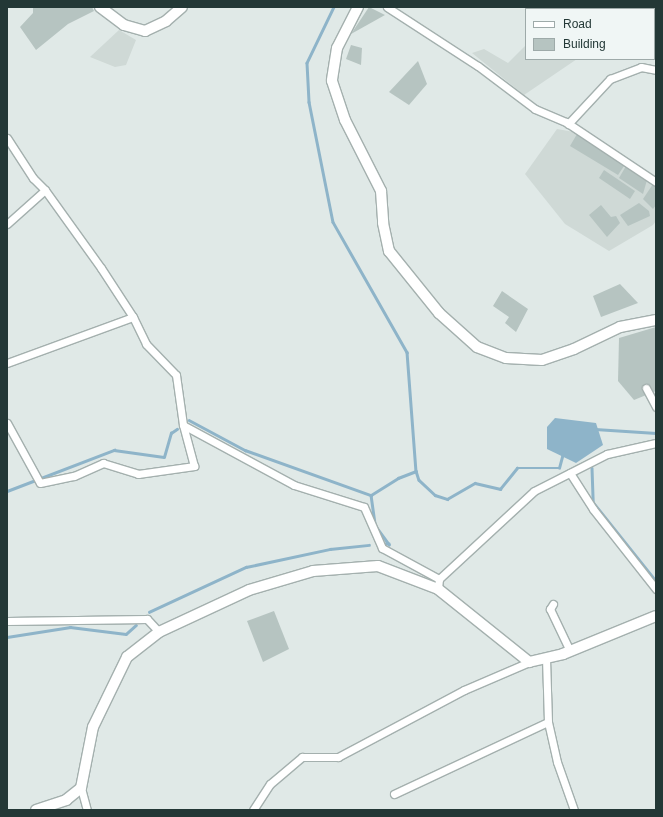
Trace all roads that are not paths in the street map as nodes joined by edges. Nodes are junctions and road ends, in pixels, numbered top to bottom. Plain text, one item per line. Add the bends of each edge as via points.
1 (100, 7) edge
2 (182, 7) edge
3 (358, 7) edge
4 (387, 7) edge
5 (656, 70) edge
6 (568, 124) junction
7 (7, 138) edge
8 (656, 182) edge
9 (45, 190) junction
10 (7, 224) edge
11 (133, 317) junction
12 (656, 320) edge
13 (7, 363) edge
14 (646, 388) dead end
15 (656, 407) edge
16 (7, 423) edge
17 (183, 425) junction
18 (656, 443) edge
19 (570, 473) junction
20 (438, 584) junction
21 (656, 589) edge
22 (553, 604) dead end
23 (656, 616) edge
24 (7, 621) edge
25 (159, 632) junction
26 (570, 651) junction
27 (546, 658) junction
28 (528, 662) junction
29 (548, 722) junction
30 (81, 788) junction
31 (394, 794) dead end
32 (36, 810) edge
33 (87, 810) edge
34 (253, 810) edge
35 (574, 810) edge

1 - 2 main road via 124,25 145,31 166,21
3 - 12 main road via 337,48 332,81 345,120 381,191 383,223 389,251 439,313 477,347 506,358 542,360 574,349 620,327
4 - 6 street via 478,66 535,109
5 - 6 street via 641,67 610,79
6 - 8 street
7 - 9 street via 33,178
9 - 10 street
9 - 11 street
11 - 13 street
11 - 17 street via 146,344 176,375
14 - 15 street
16 - 17 street via 40,483 74,476 103,463 138,474 194,466
17 - 20 street via 294,485 364,507 382,548
18 - 19 street via 606,454
19 - 20 street via 534,491
19 - 21 street via 593,508
20 - 25 main road via 378,566 313,571 249,590
20 - 28 main road
22 - 26 street via 550,610
23 - 26 main road
24 - 25 street via 147,619
25 - 30 main road via 127,657 93,727
26 - 27 main road
27 - 28 main road
27 - 29 street
28 - 34 street via 464,690 338,757 302,757 270,784
29 - 31 street
29 - 35 street via 557,762
30 - 32 main road via 66,800
30 - 33 street

